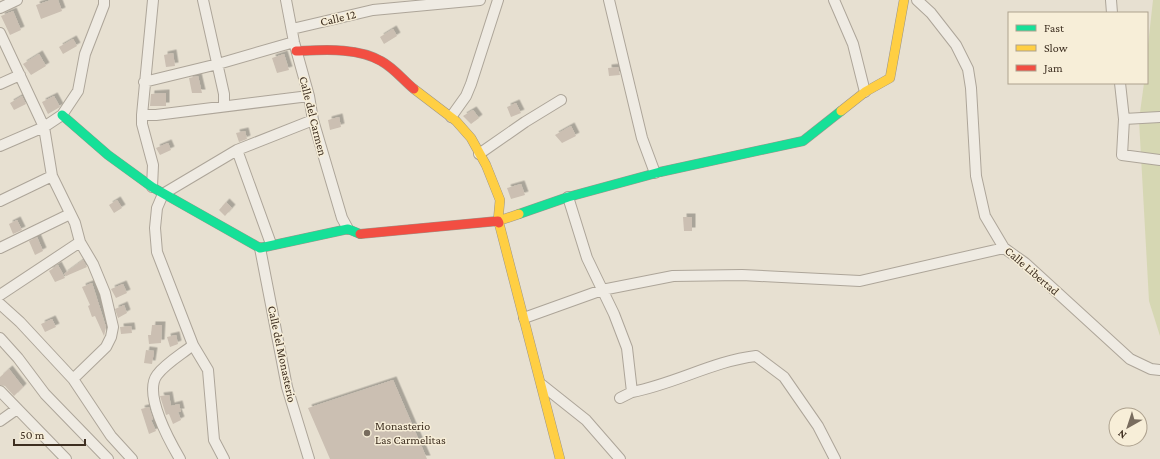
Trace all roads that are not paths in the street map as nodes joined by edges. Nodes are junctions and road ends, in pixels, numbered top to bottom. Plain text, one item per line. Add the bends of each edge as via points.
1 (17, 0) edge
2 (104, 0) edge
3 (153, 0) edge
4 (203, 0) edge
5 (286, 0) edge
6 (480, 0) edge
7 (498, 0) edge
8 (609, 0) edge
9 (834, 0) edge
10 (904, 0) edge
11 (917, 0) edge
12 (1110, 0) edge
13 (460, 1) edge
14 (0, 8) edge
15 (1112, 12) edge
16 (292, 29) junction
17 (0, 33) edge
18 (295, 47) junction
19 (218, 64) junction
20 (20, 75) junction
21 (144, 82) junction
22 (0, 84) edge
23 (1120, 84) edge
24 (865, 92) junction
25 (309, 96) junction
26 (561, 100) dead end
27 (224, 106) junction
28 (62, 115) junction
29 (142, 115) junction
30 (451, 117) junction
31 (1160, 117) edge
32 (1124, 119) junction
33 (313, 120) junction
34 (44, 127) junction
35 (0, 146) edge
36 (237, 150) junction
37 (479, 154) junction
38 (1160, 160) edge
39 (654, 173) junction
40 (52, 176) junction
41 (152, 187) junction
42 (163, 194) junction
43 (568, 197) junction
44 (0, 201) edge
45 (70, 214) junction
46 (498, 221) junction
47 (348, 229) junction
48 (80, 242) junction
49 (271, 244) junction
50 (0, 248) edge
51 (260, 248) junction
52 (1004, 248) junction
53 (602, 290) junction
54 (0, 295) edge
55 (0, 304) edge
56 (524, 318) junction
57 (0, 338) edge
58 (193, 345) junction
59 (1160, 370) edge
60 (73, 379) junction
61 (542, 385) junction
62 (0, 391) edge
63 (632, 392) junction
64 (620, 398) dead end
65 (17, 409) junction
66 (0, 421) edge
67 (66, 459) edge
68 (108, 459) edge
69 (132, 459) edge
70 (180, 459) edge
71 (224, 459) edge
72 (308, 459) edge
73 (560, 459) edge
74 (620, 459) edge
75 (835, 459) edge

1 - 14 street
2 - 28 street via 85,54 78,91
3 - 21 street
4 - 19 street
5 - 16 street, Calle del Carmen
6 - 13 street, Calle 12
7 - 30 street via 471,84
8 - 39 street via 642,138
9 - 24 street via 853,44
10 - 24 street via 890,78
11 - 52 street, Calle Libertad via 956,45 968,68 976,176 985,216
12 - 15 street
13 - 16 street, Calle 12 via 374,10
16 - 18 street, Calle del Carmen
17 - 20 street
18 - 19 street
18 - 25 street, Calle del Carmen
18 - 30 street via 375,58 392,68 416,91
19 - 21 street
19 - 27 street
20 - 22 street
20 - 34 street
21 - 29 street
23 - 32 street
24 - 39 street via 803,141
25 - 27 street
25 - 33 street, Calle del Carmen
26 - 37 street
27 - 29 street
28 - 34 street
28 - 41 street via 108,155
29 - 41 street via 153,165
30 - 37 street via 467,132
31 - 32 street
32 - 38 street via 1122,155
33 - 36 street
33 - 47 street, Calle del Carmen via 342,218
34 - 35 street
34 - 40 street
36 - 42 street
36 - 49 street
37 - 46 street via 501,202
39 - 43 street
40 - 44 street
40 - 45 street
41 - 42 street
42 - 51 street
42 - 58 street via 157,208 157,252
43 - 46 street
43 - 53 street via 587,258
45 - 48 street
45 - 50 street
46 - 47 street via 358,234
46 - 56 street
47 - 49 street
48 - 54 street
48 - 60 street via 106,293 113,327 106,346
49 - 51 street
51 - 72 street, Calle del Monasterio via 287,387
52 - 53 street via 860,281 742,275 673,276
52 - 59 street, Calle Libertad via 1025,263 1130,359 1151,369
53 - 56 street
53 - 63 street via 627,348
55 - 60 street
56 - 61 street
57 - 68 street via 45,394
58 - 70 street via 157,375 153,384 161,425
58 - 71 street via 208,370 214,440
60 - 69 street via 111,436
61 - 73 street
61 - 74 street via 586,420
62 - 65 street
63 - 64 street
63 - 75 street via 653,388 736,358 756,356 784,377 818,426
65 - 66 street
65 - 67 street

